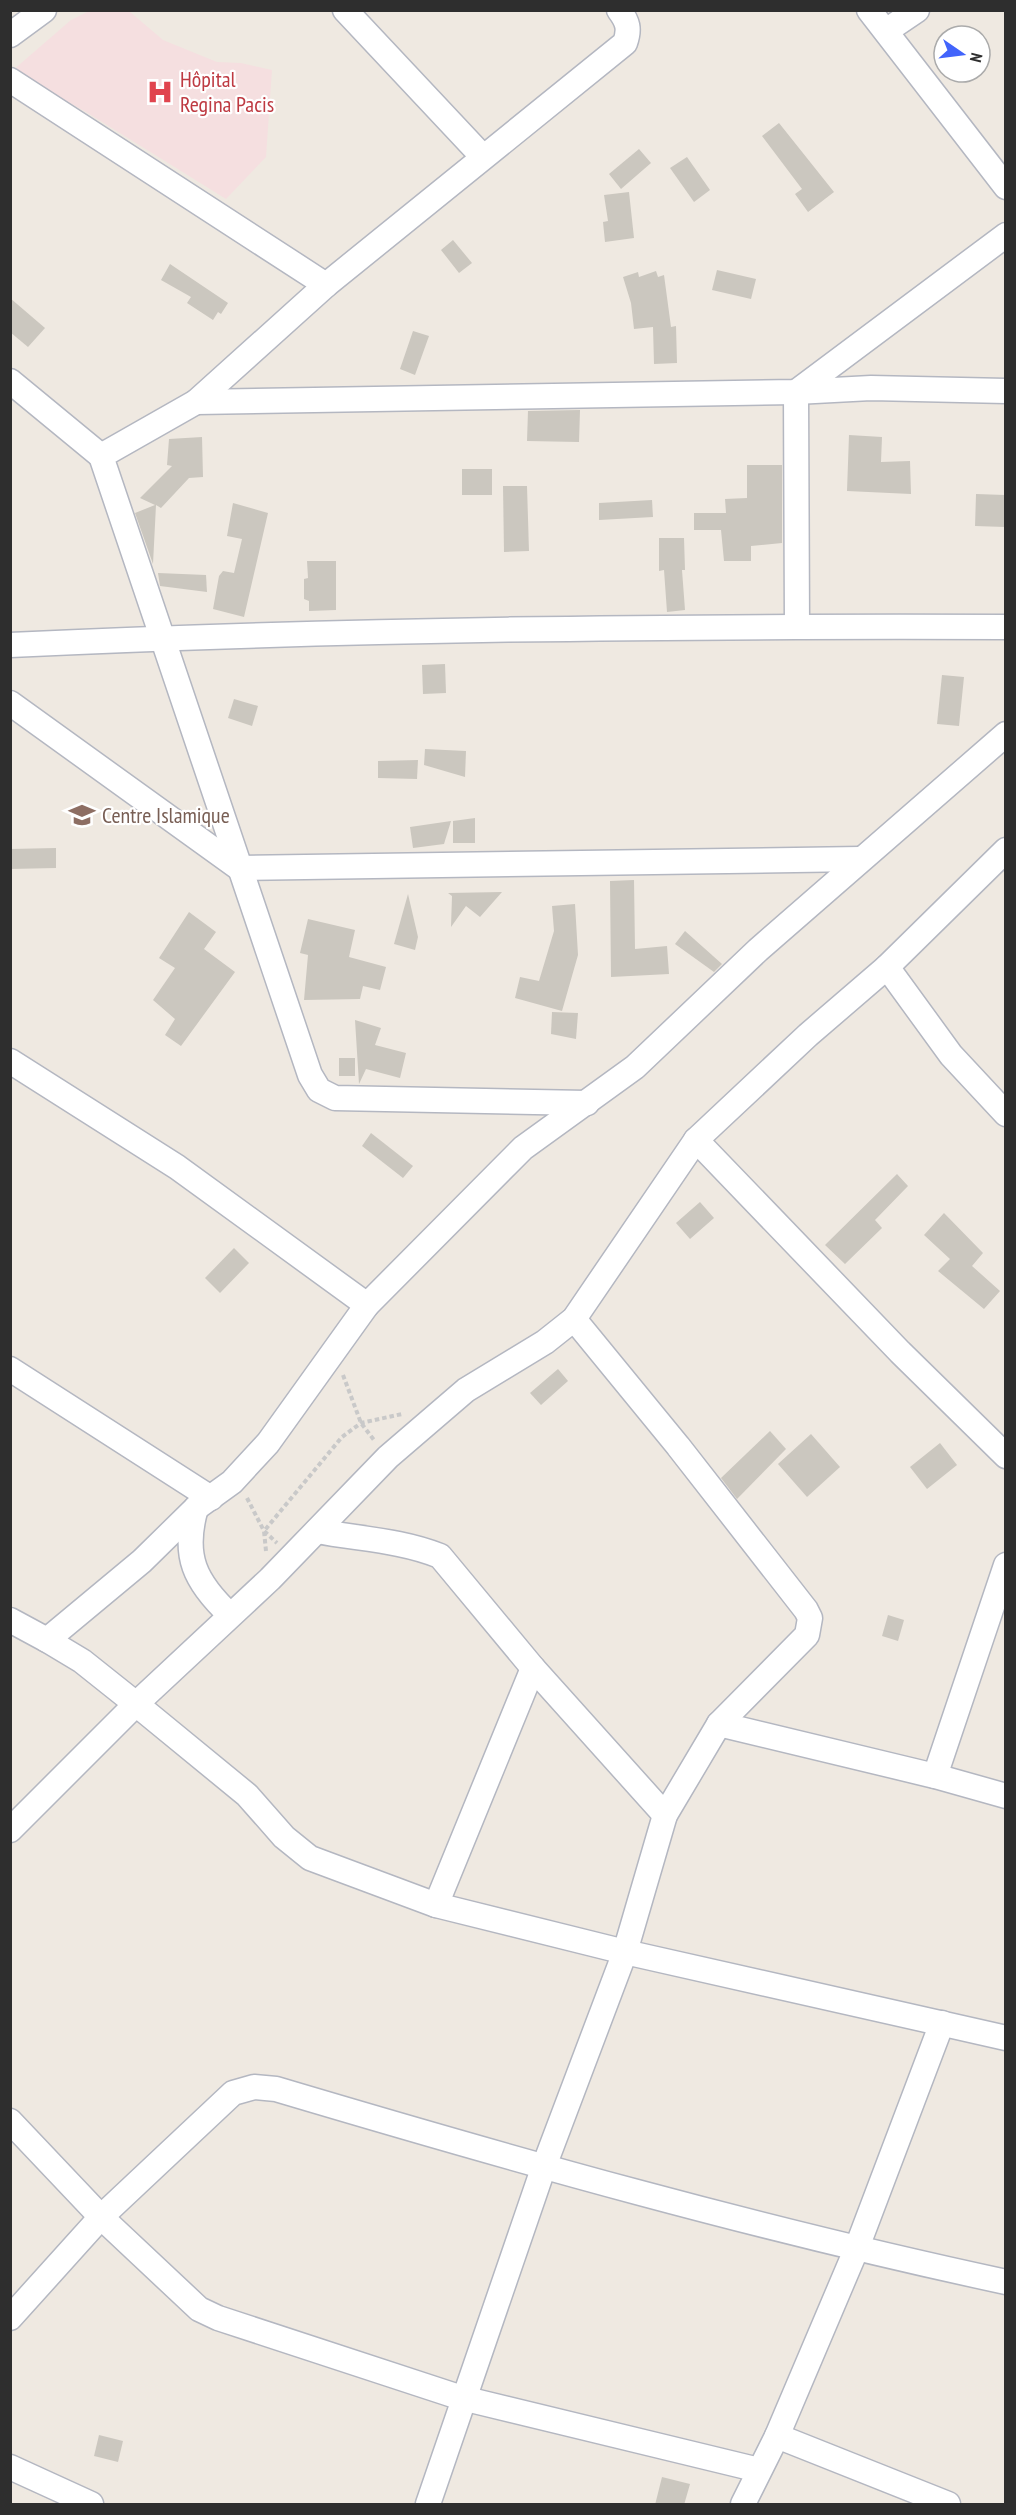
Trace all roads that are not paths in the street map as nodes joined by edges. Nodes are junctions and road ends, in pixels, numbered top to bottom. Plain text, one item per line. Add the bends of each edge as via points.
1 (44, 10) edge
2 (345, 10) edge
3 (619, 10) edge
4 (869, 10) edge
5 (917, 10) edge
6 (886, 31) junction
7 (10, 34) edge
8 (10, 80) edge
9 (483, 157) junction
10 (1005, 187) edge
11 (1005, 235) edge
12 (326, 285) junction
13 (10, 381) edge
14 (1005, 391) edge
15 (796, 392) junction
16 (196, 402) junction
17 (101, 456) junction
18 (797, 626) junction
19 (1005, 627) edge
20 (162, 638) junction
21 (10, 645) edge
22 (10, 703) edge
23 (1005, 734) edge
24 (1005, 850) edge
25 (861, 859) junction
26 (239, 868) junction
27 (887, 967) junction
28 (10, 1061) edge
29 (587, 1103) junction
30 (1005, 1114) edge
31 (696, 1140) junction
32 (367, 1305) junction
33 (574, 1319) junction
34 (10, 1369) edge
35 (1005, 1455) edge
36 (204, 1503) junction
37 (317, 1531) junction
38 (1005, 1565) edge
39 (230, 1615) junction
40 (10, 1620) edge
41 (47, 1640) junction
42 (533, 1668) junction
43 (136, 1704) junction
44 (718, 1724) junction
45 (935, 1776) junction
46 (1005, 1796) edge
47 (665, 1815) junction
48 (10, 1830) edge
49 (436, 1905) junction
50 (625, 1952) junction
51 (942, 2023) junction
52 (1005, 2038) edge
53 (10, 2121) edge
54 (543, 2169) junction
55 (101, 2217) junction
56 (856, 2250) junction
57 (1005, 2282) edge
58 (10, 2318) edge
59 (462, 2398) junction
60 (777, 2436) junction
61 (10, 2467) edge
62 (759, 2470) junction
63 (91, 2505) edge
64 (428, 2505) edge
65 (743, 2505) edge
66 (948, 2505) edge

1 - 7 street
2 - 9 street
3 - 9 street via 627,20 629,32 625,43
4 - 6 street
5 - 6 street
6 - 10 street
8 - 12 street
9 - 12 street
11 - 15 street
12 - 16 street
13 - 17 street
14 - 15 street via 871,388
15 - 16 street
15 - 18 street
16 - 17 street
17 - 20 street
18 - 19 street
18 - 20 street
20 - 21 street
20 - 26 street
22 - 26 street
23 - 25 street
24 - 27 street
25 - 26 street
25 - 29 street via 634,1067
26 - 29 street via 310,1075 319,1090 335,1098
27 - 30 street via 951,1055
27 - 31 street
28 - 32 street via 177,1167
29 - 32 street via 523,1148
31 - 33 street
31 - 35 street
32 - 36 street via 268,1443 232,1482
33 - 37 street via 545,1342 466,1390 388,1457
33 - 44 street via 810,1618 807,1635
34 - 36 street
36 - 39 street via 189,1533 190,1554 206,1593
36 - 41 street
37 - 39 street
37 - 42 street via 395,1542 440,1556
38 - 45 street
39 - 43 street
40 - 41 street
41 - 43 street via 82,1661
42 - 47 street
42 - 49 street
43 - 48 street
43 - 49 street via 247,1796 284,1837 310,1858
44 - 45 street
44 - 47 street
45 - 46 street
47 - 50 street
49 - 50 street
50 - 51 street
50 - 54 street
51 - 52 street
51 - 56 street
53 - 55 street
54 - 55 street via 276,2089 254,2087 233,2093
54 - 56 street
54 - 59 street
55 - 58 street
55 - 59 street via 200,2309
56 - 57 street
56 - 60 street
59 - 62 street
59 - 64 street
60 - 62 street
60 - 66 street
61 - 63 street
62 - 65 street

